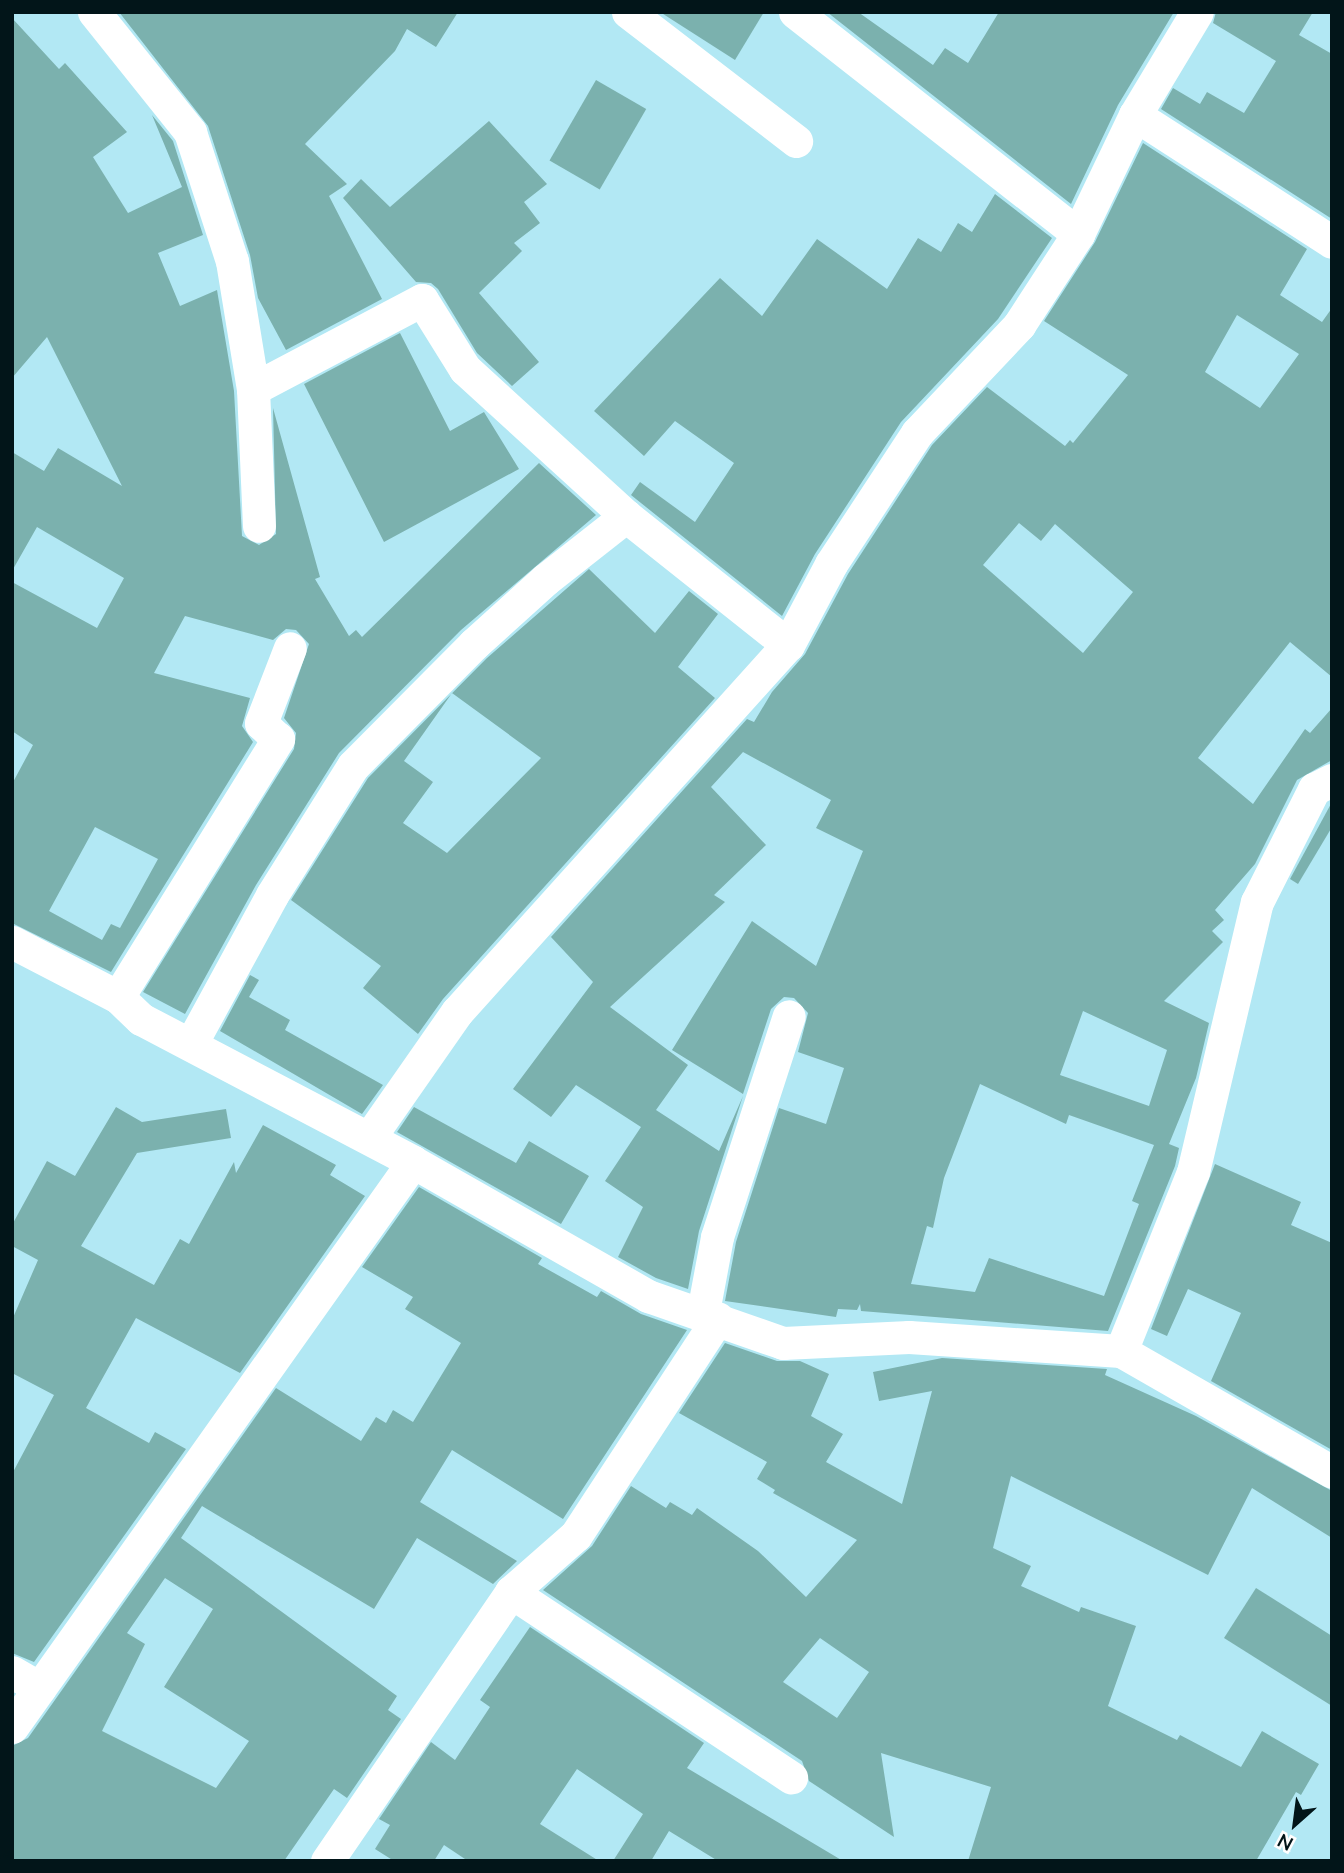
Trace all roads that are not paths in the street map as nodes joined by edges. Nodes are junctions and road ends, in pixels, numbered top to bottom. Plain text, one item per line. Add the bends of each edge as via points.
1 (94, 12) edge
2 (628, 12) edge
3 (795, 12) edge
4 (1197, 12) edge
5 (1135, 115) junction
6 (796, 141) dead end
7 (1078, 234) junction
8 (1332, 242) edge
9 (253, 389) junction
10 (626, 516) junction
11 (259, 526) dead end
12 (788, 645) junction
13 (290, 648) dead end
14 (1332, 780) edge
15 (12, 942) edge
16 (118, 997) junction
17 (789, 1016) dead end
18 (192, 1042) junction
19 (369, 1138) junction
20 (413, 1162) junction
21 (710, 1315) junction
22 (1121, 1351) junction
23 (1332, 1472) edge
24 (511, 1592) junction
25 (26, 1680) edge
26 (12, 1727) edge
27 (791, 1777) dead end
28 (327, 1861) edge

1 - 9 street via 190,132 232,261
2 - 6 street
3 - 7 street
4 - 5 street
5 - 7 street
5 - 8 street
7 - 12 street via 1019,325 917,433 831,564
9 - 10 street via 422,300 465,369
9 - 11 street
10 - 12 street
10 - 18 street via 474,644 353,766 272,895
12 - 19 street via 457,1012
13 - 16 street via 261,723 278,739
14 - 22 street via 1314,789 1257,902 1193,1172
15 - 16 street
16 - 18 street via 141,1019
17 - 21 street via 717,1237
18 - 19 street
19 - 20 street
20 - 21 street via 648,1296
20 - 25 street
21 - 22 street via 783,1343 909,1337
21 - 24 street via 576,1535
22 - 23 street
24 - 27 street
24 - 28 street
25 - 26 street

